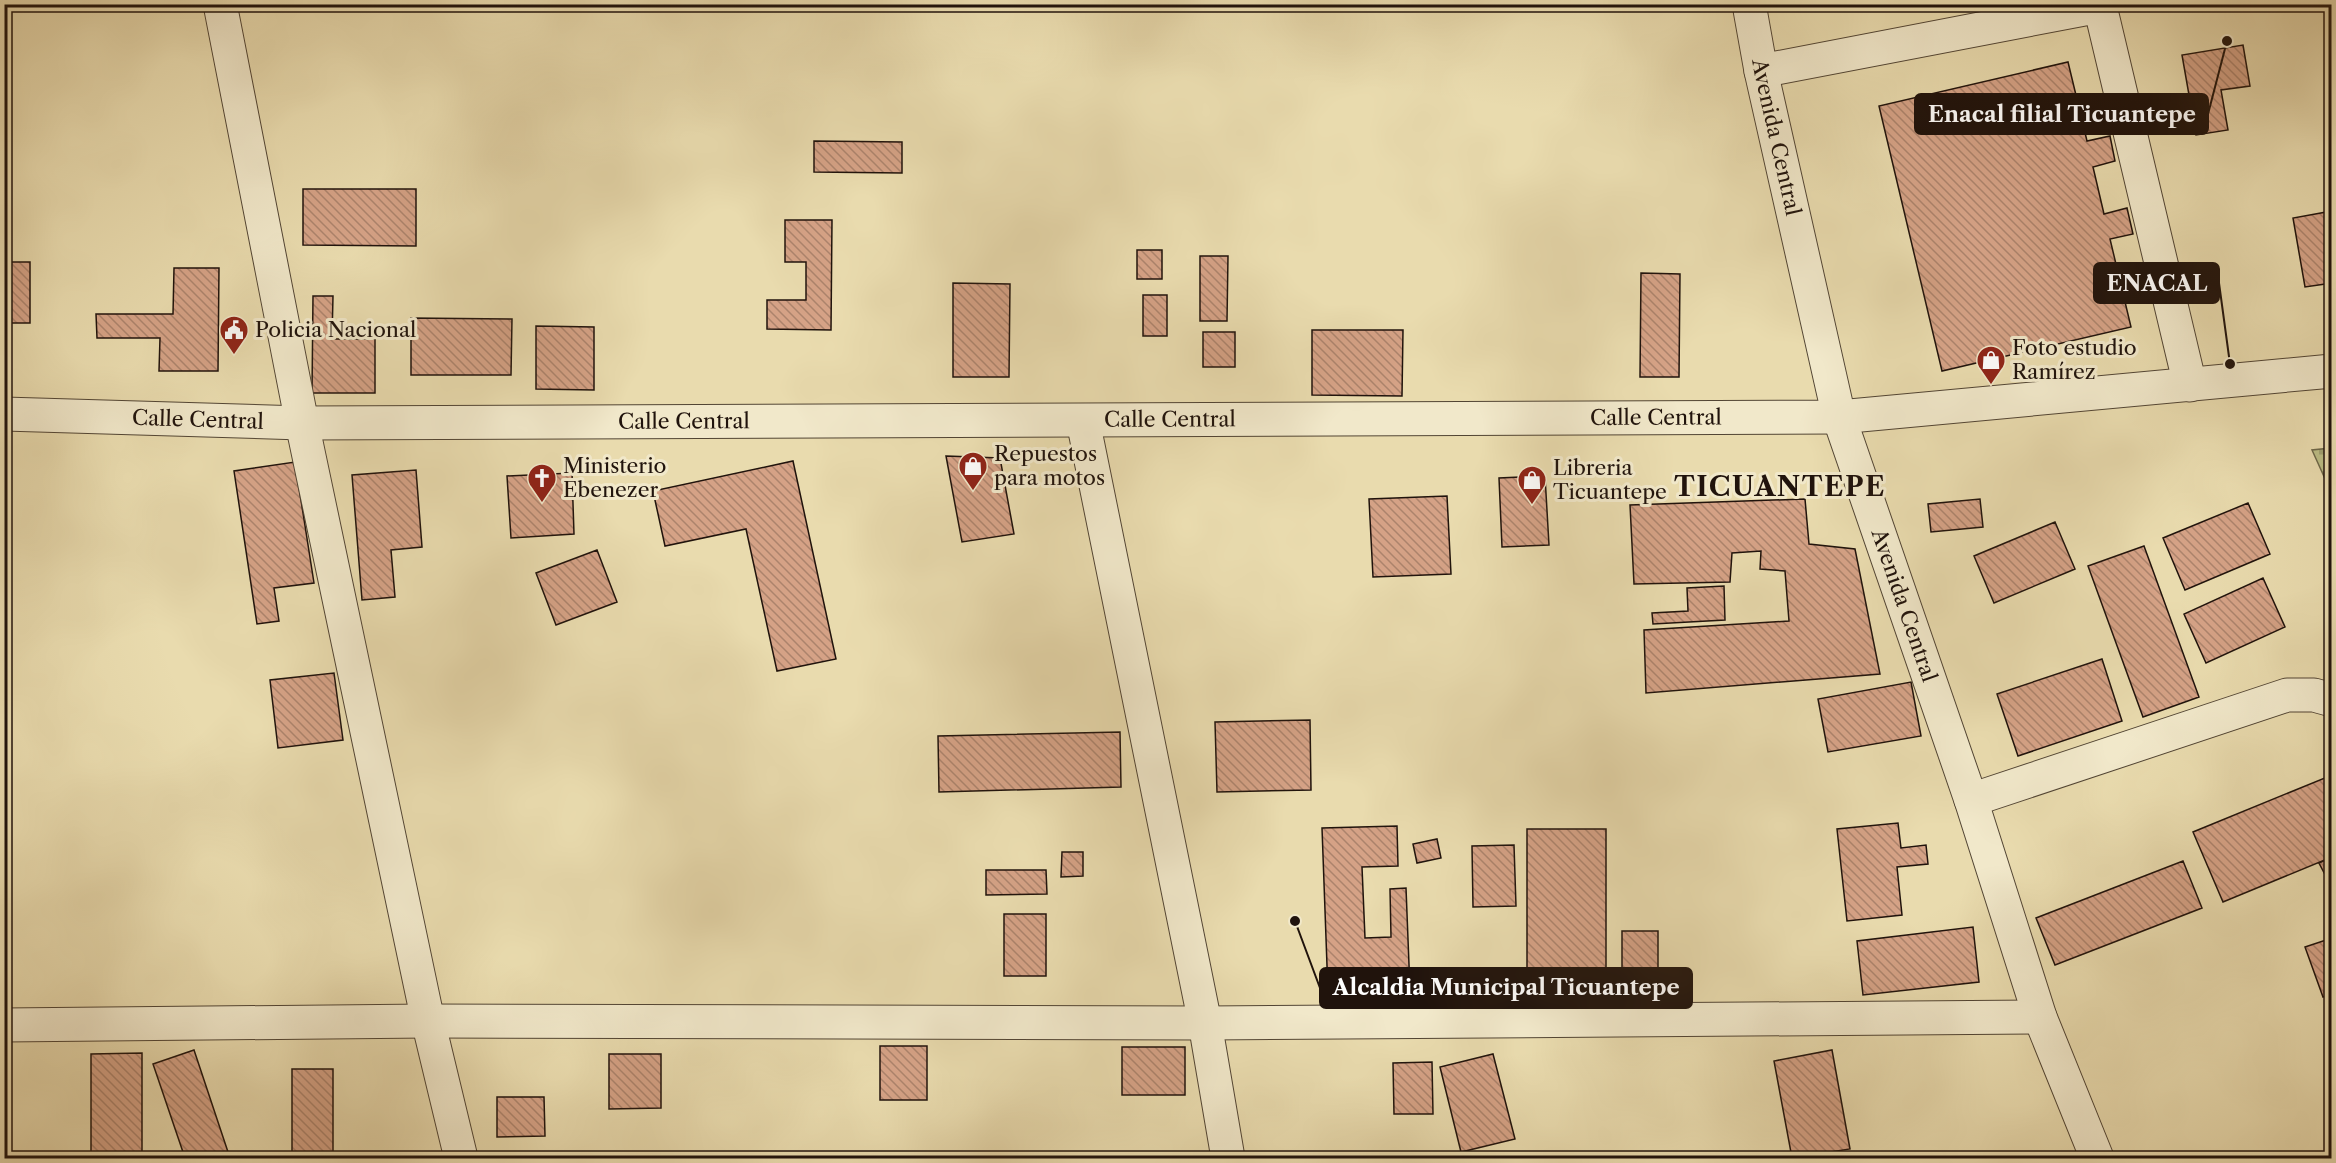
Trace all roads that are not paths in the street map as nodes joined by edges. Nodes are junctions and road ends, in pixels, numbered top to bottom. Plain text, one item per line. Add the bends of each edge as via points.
1 (220, 4) edge
2 (1749, 4) edge
3 (1761, 71) junction
4 (2331, 371) edge
5 (2190, 385) junction
6 (4, 414) edge
7 (1839, 417) junction
8 (1083, 421) junction
9 (302, 423) junction
10 (2331, 700) edge
11 (1971, 800) junction
12 (2040, 1017) junction
13 (428, 1021) junction
14 (1205, 1023) junction
15 (4, 1025) edge
16 (461, 1158) edge
17 (1228, 1158) edge
18 (2097, 1158) edge

1 - 9 street
2 - 3 street, Avenida Central
3 - 5 street via 2100,6
3 - 7 street, Avenida Central
4 - 5 street, Calle Central
5 - 7 street, Calle Central
6 - 9 street, Calle Central
7 - 8 street, Calle Central
7 - 11 street, Avenida Central
8 - 9 street, Calle Central
8 - 14 street
9 - 13 street
10 - 11 street via 2314,695 2287,695
11 - 12 street, Avenida Central
12 - 14 street
12 - 18 street, Avenida Central
13 - 14 street
13 - 15 street
13 - 16 street
14 - 17 street

